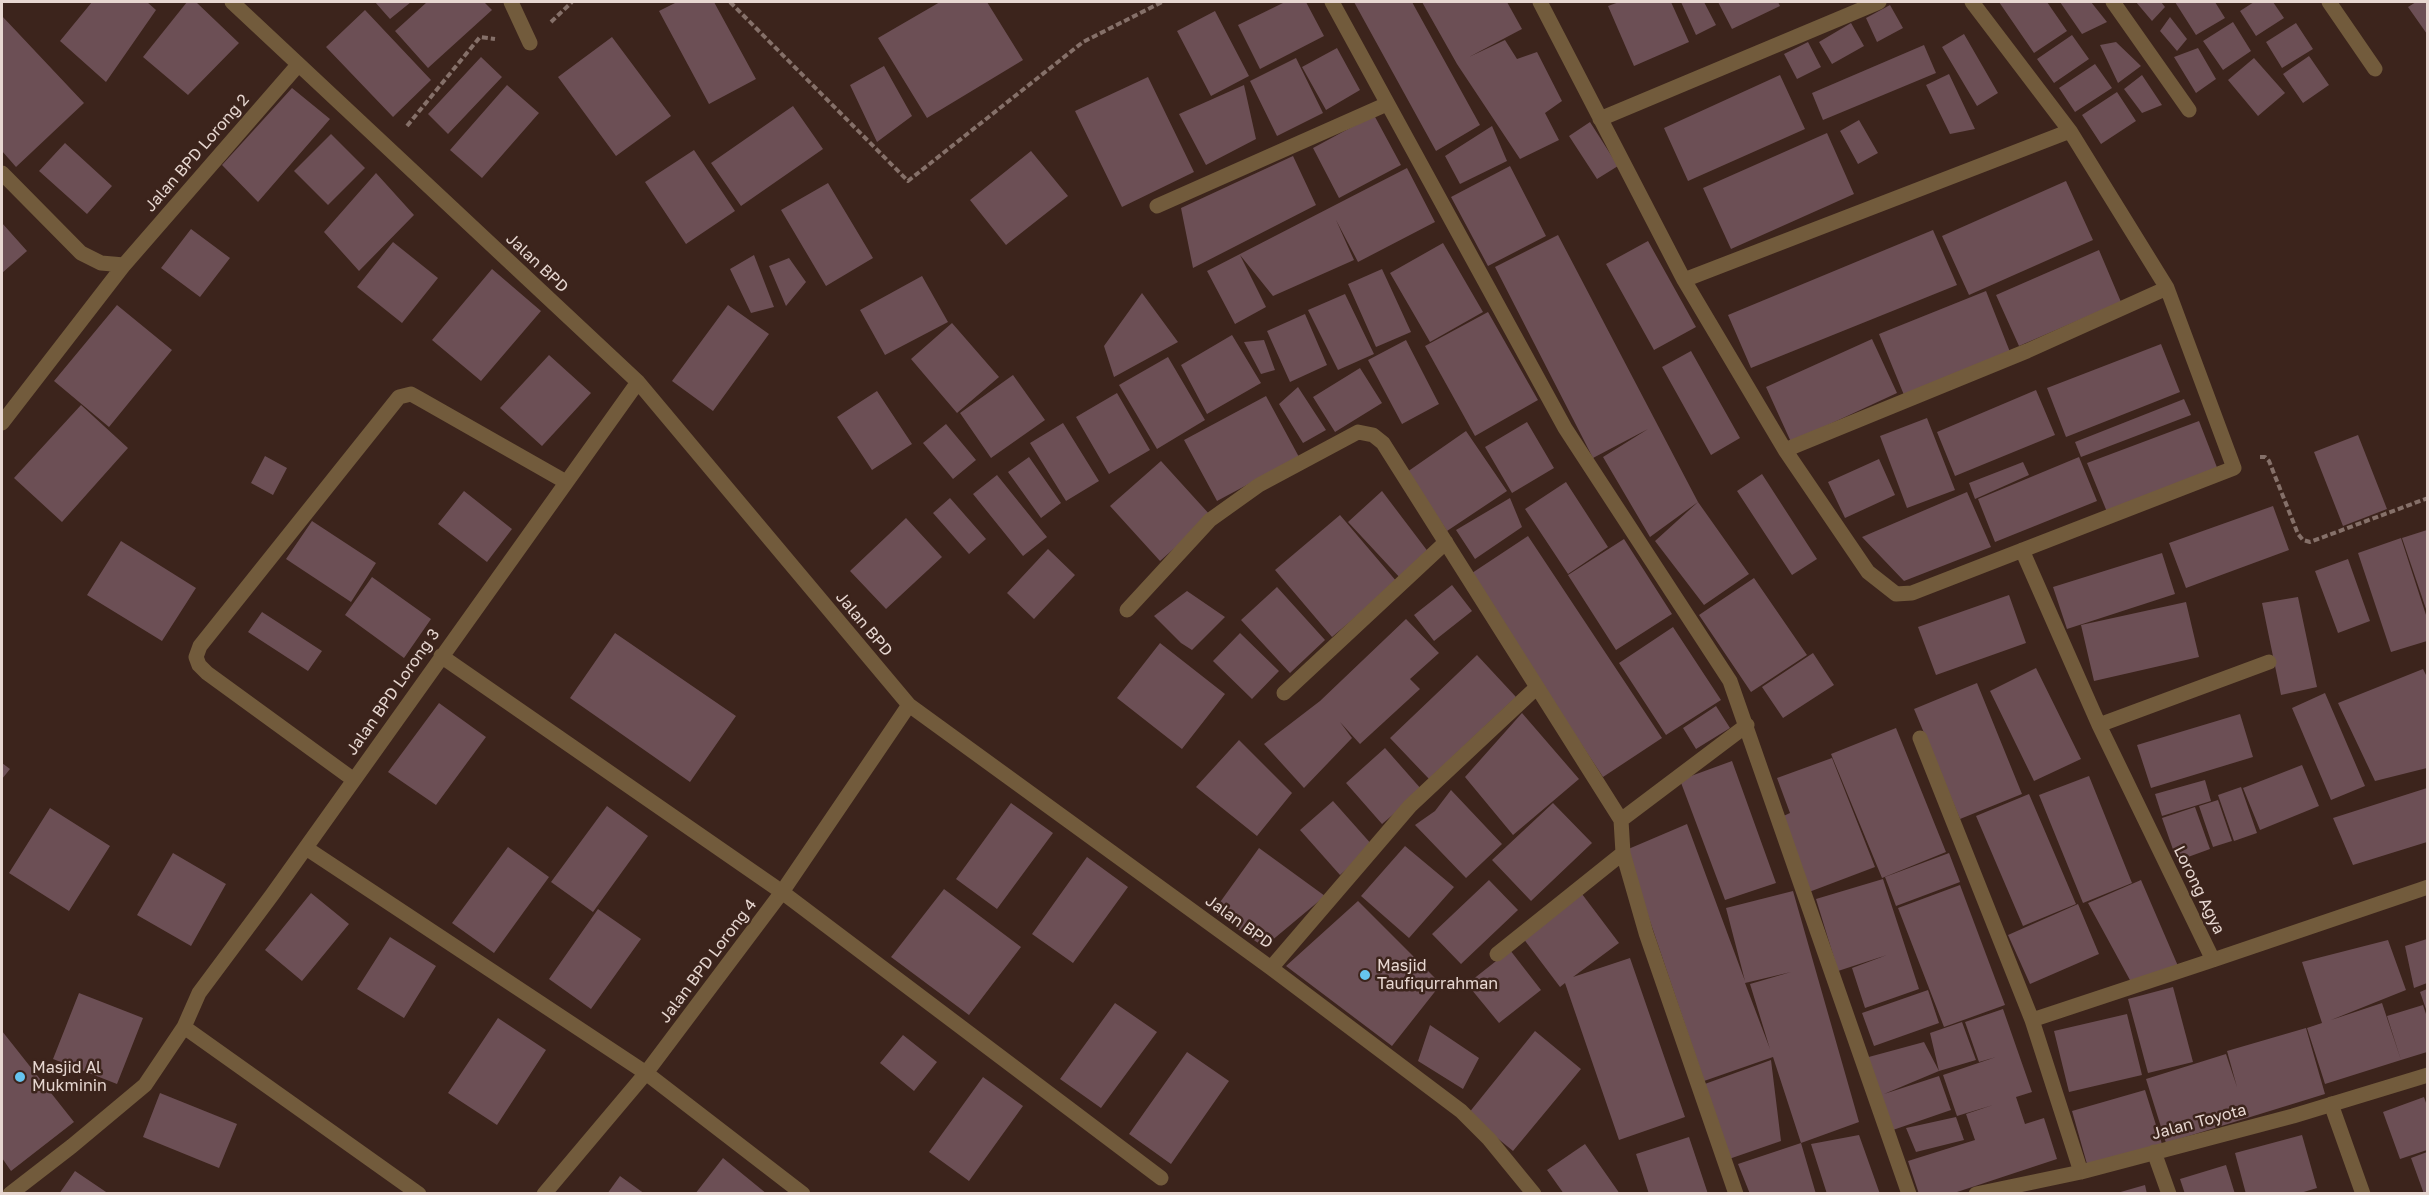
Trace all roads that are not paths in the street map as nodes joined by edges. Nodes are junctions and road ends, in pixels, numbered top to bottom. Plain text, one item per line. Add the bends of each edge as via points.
1 (232, 2) edge
2 (511, 2) edge
3 (1332, 2) edge
4 (1540, 2) edge
5 (1879, 2) edge
6 (1972, 2) edge
7 (2113, 2) edge
8 (2329, 2) edge
9 (530, 43) road end
10 (298, 65) junction
11 (2375, 69) dead end
12 (1387, 104) junction
13 (2189, 110) dead end
14 (1600, 119) junction
15 (2070, 131) junction
16 (2, 173) edge
17 (1156, 206) dead end
18 (124, 265) junction
19 (1684, 280) junction
20 (2168, 288) junction
21 (638, 382) junction
22 (2, 423) edge
23 (1785, 450) junction
24 (566, 482) junction
25 (1446, 542) junction
26 (2022, 550) junction
27 (1127, 610) dead end
28 (441, 656) junction
29 (2269, 662) dead end
30 (1537, 687) junction
31 (1284, 693) dead end
32 (909, 705) junction
33 (1747, 724) junction
34 (2098, 725) junction
35 (1920, 738) dead end
36 (354, 780) junction
37 (1621, 820) junction
38 (306, 848) junction
39 (1623, 853) junction
40 (2427, 887) edge
41 (782, 892) junction
42 (1497, 954) dead end
43 (2213, 960) junction
44 (1272, 968) junction
45 (2032, 1020) junction
46 (184, 1027) junction
47 (646, 1073) junction
48 (2427, 1075) edge
49 (2331, 1104) junction
50 (2154, 1152) junction
51 (2081, 1172) junction
52 (1161, 1178) dead end
53 (10, 1194) edge
54 (419, 1194) edge
55 (544, 1194) edge
56 (803, 1194) edge
57 (1534, 1194) edge
58 (1736, 1194) edge
59 (1909, 1194) edge
60 (1976, 1194) edge
61 (2169, 1194) edge
62 (2363, 1194) edge

1 - 10 street, Jalan BPD
2 - 9 street
3 - 12 street
4 - 14 street
5 - 14 street
6 - 15 street
7 - 13 street
8 - 11 street
10 - 18 street, Jalan BPD Lorong 2
10 - 21 street, Jalan BPD
12 - 17 street
12 - 33 street via 1564,428 1730,681
14 - 19 street
15 - 19 street
15 - 20 street
16 - 18 street via 81,254 101,263
18 - 22 street, Jalan BPD Lorong 2
19 - 23 street
20 - 23 street via 2027,351
20 - 26 street via 2234,468
21 - 24 street, Jalan BPD Lorong 3
21 - 32 street, Jalan BPD
23 - 26 street via 1868,572 1896,594 1912,593
24 - 28 street, Jalan BPD Lorong 3
24 - 36 street via 411,394 399,397 200,646 198,665 207,673
25 - 27 street via 1383,443 1373,435 1358,432 1235,500 1210,520
25 - 30 street
25 - 31 street
26 - 34 street, Lorong Agya
28 - 36 street, Jalan BPD Lorong 3
28 - 41 street
29 - 34 street
30 - 37 street
30 - 44 street via 1410,806
32 - 41 street, Jalan BPD Lorong 4
32 - 44 street, Jalan BPD
33 - 37 street
33 - 59 street
34 - 43 street, Lorong Agya
35 - 45 street
36 - 38 street, Jalan BPD Lorong 3
37 - 39 street
38 - 46 street, Jalan BPD Lorong 3 via 200,993
38 - 47 street
39 - 42 street
39 - 58 street via 1646,933
40 - 43 street
41 - 47 street, Jalan BPD Lorong 4
41 - 52 street
43 - 45 street, Lorong Agya
44 - 57 street, Jalan BPD via 1461,1111 1490,1139
45 - 51 street
46 - 53 street, Jalan BPD Lorong 3 via 145,1085
46 - 54 street
47 - 55 street, Jalan BPD Lorong 4
47 - 56 street
48 - 49 street, Jalan Toyota
49 - 50 street, Jalan Toyota
49 - 62 street
50 - 51 street, Jalan Toyota
50 - 61 street
51 - 60 street, Jalan Toyota

